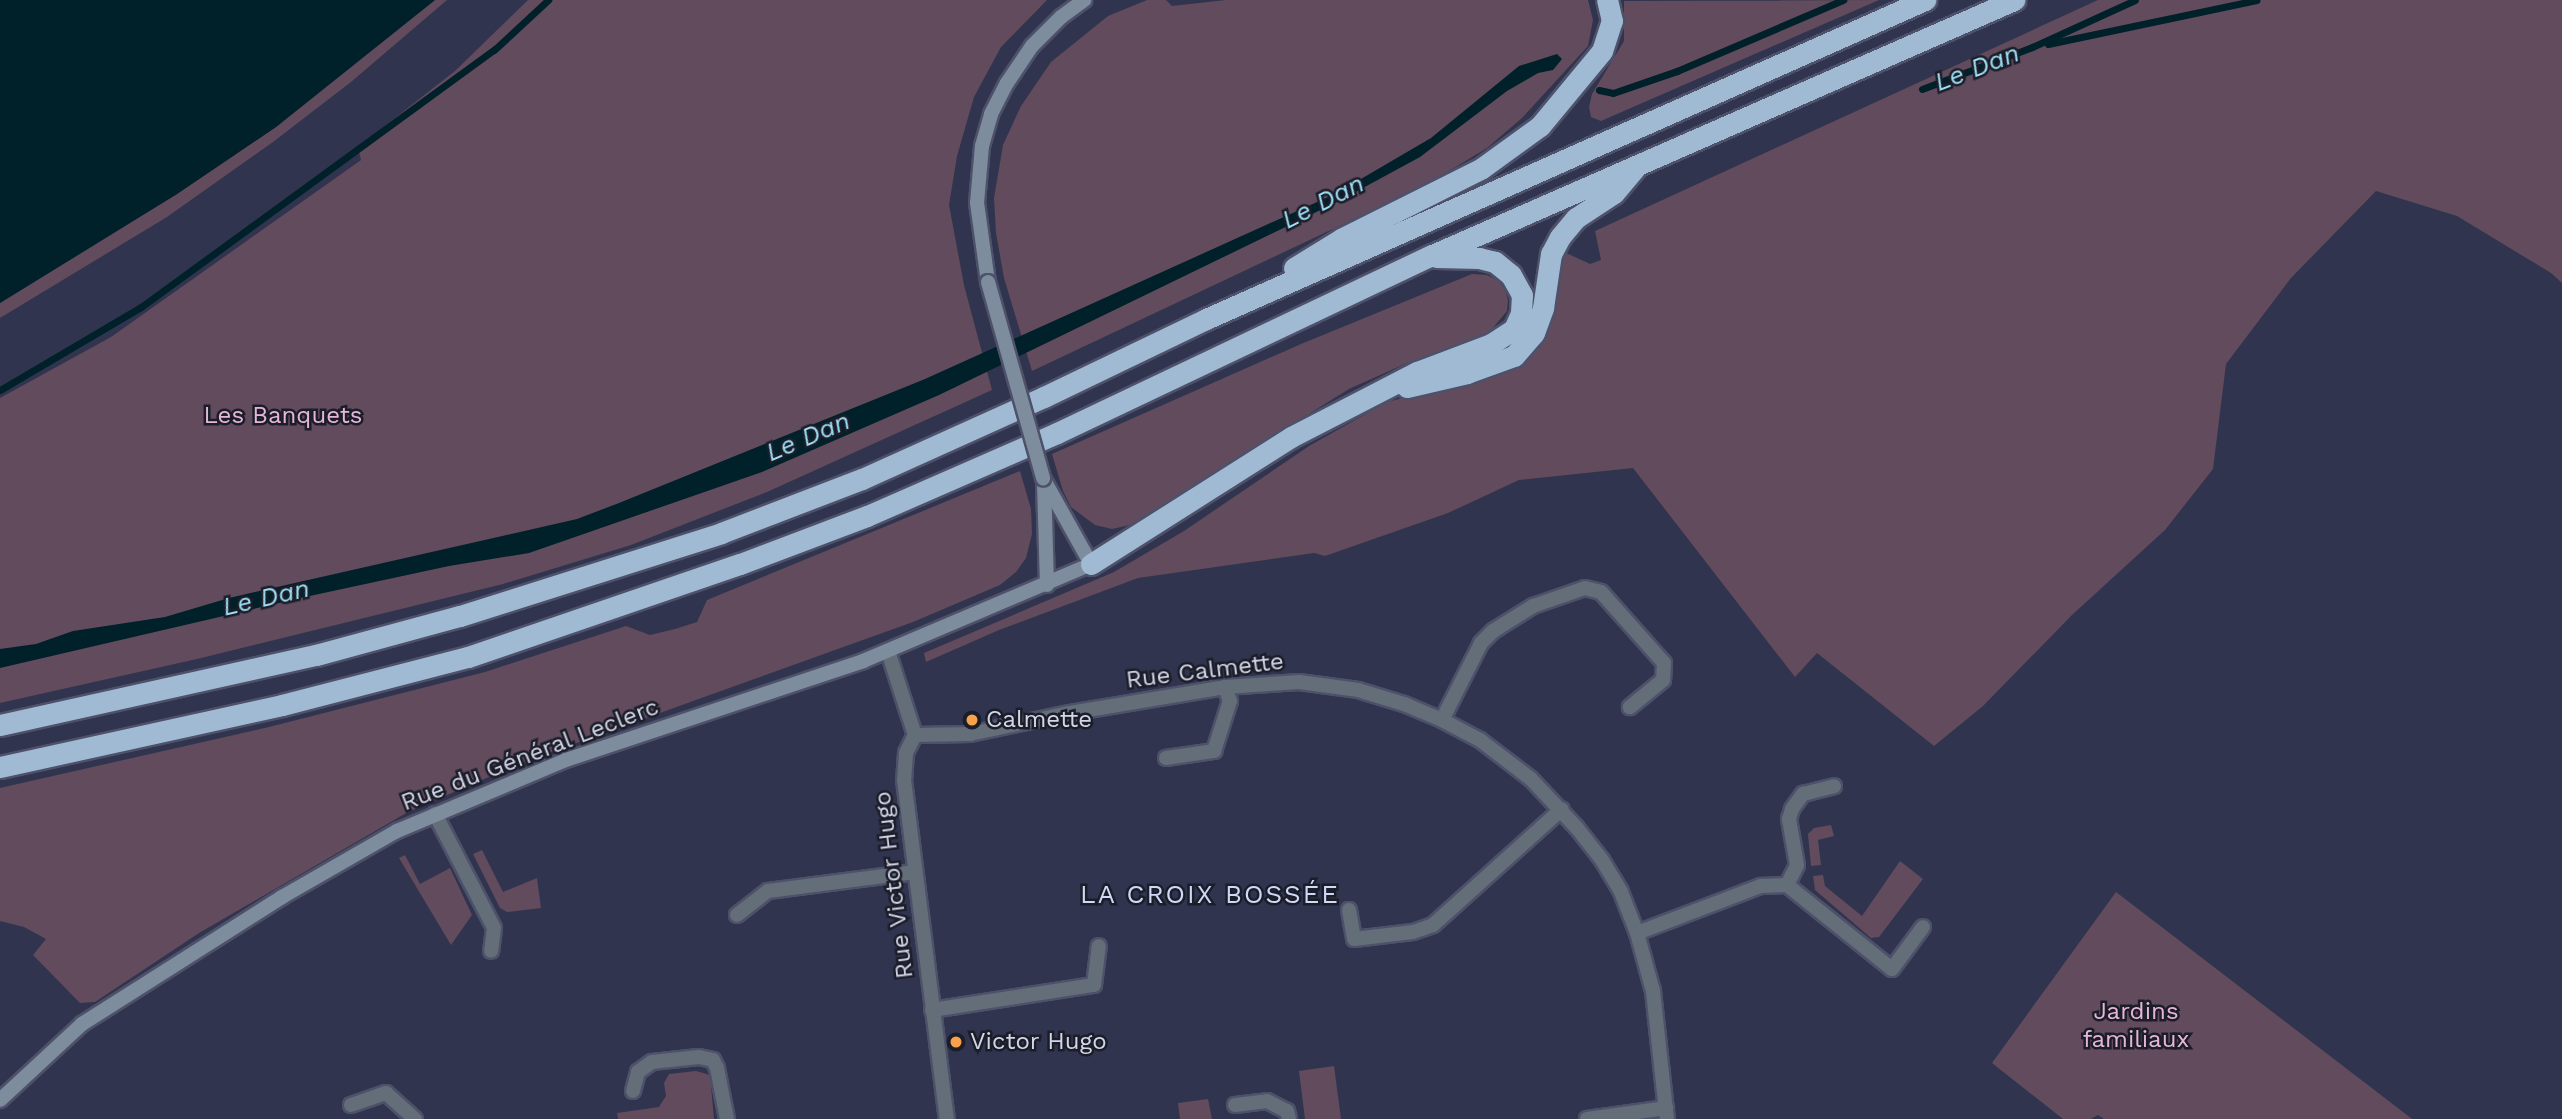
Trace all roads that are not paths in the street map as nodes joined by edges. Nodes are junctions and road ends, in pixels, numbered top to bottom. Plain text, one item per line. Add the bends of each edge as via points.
1 (1084, 0) edge
2 (1607, 0) edge
3 (1925, 0) edge
4 (2014, 0) edge
5 (1637, 165) junction
6 (1430, 256) junction
7 (1206, 319) junction
8 (1380, 391) junction
9 (1044, 478) junction
10 (1091, 564) junction
11 (1047, 585) junction
12 (888, 650) junction
13 (1225, 687) junction
14 (1630, 707) dead end
15 (1442, 720) junction
16 (0, 725) edge
17 (915, 735) junction
18 (1166, 758) dead end
19 (0, 767) edge
20 (1834, 786) dead end
21 (1562, 809) junction
22 (435, 814) junction
23 (915, 872) junction
24 (1787, 885) junction
25 (1349, 911) dead end
26 (737, 915) dead end
27 (1923, 928) dead end
28 (1637, 933) junction
29 (1099, 946) dead end
30 (491, 951) dead end
31 (932, 1010) junction
32 (633, 1091) dead end
33 (0, 1100) edge
34 (351, 1105) dead end
35 (1235, 1105) dead end
36 (1667, 1114) edge
37 (415, 1119) edge
38 (727, 1119) edge
39 (947, 1119) edge
40 (1289, 1119) edge
41 (1587, 1119) edge

1 - 9 street, bridge via 1032,46 1012,74 991,114 982,146 977,203 988,282
2 - 7 highway via 1612,21 1602,51 1540,126 1482,168 1341,239
3 - 7 highway
4 - 5 highway
5 - 6 highway
5 - 8 highway via 1614,193 1576,218 1560,237 1551,254 1543,308 1534,333 1514,356 1466,373
6 - 8 highway via 1495,262 1518,284 1519,322 1504,338
6 - 19 highway via 1057,433 867,516 740,565 468,657 282,705
7 - 16 highway via 862,479 696,541 460,616 316,655
8 - 10 highway via 1291,437
9 - 10 street
9 - 11 street
10 - 11 street, Rue du Général Leclerc
11 - 12 street, Rue du Général Leclerc
12 - 17 street
12 - 22 street, Rue du Général Leclerc via 566,760
13 - 15 street, Rue Calmette via 1300,682 1336,686 1389,699
13 - 17 street, Rue Calmette via 970,734
13 - 18 street via 1230,701 1214,751
14 - 15 street via 1663,680 1664,663 1601,593 1585,587 1533,606 1493,631 1481,643
15 - 21 street, Rue Calmette via 1507,758
17 - 23 street, Rue Victor Hugo via 906,752 904,771
20 - 24 street via 1803,794 1792,809 1788,819 1797,865
21 - 25 street via 1433,925 1354,939
21 - 28 street, Rue Calmette via 1602,860
22 - 30 street via 494,928
22 - 33 street, Rue du Général Leclerc via 282,897 82,1024
23 - 26 street via 768,891
23 - 31 street, Rue Victor Hugo
24 - 27 street via 1892,969
24 - 28 street via 1760,886
28 - 36 street, Rue Calmette via 1653,991
29 - 31 street via 1094,985
31 - 39 street, Rue Victor Hugo
32 - 38 street via 638,1072 652,1062 713,1060
34 - 37 street via 386,1093
35 - 40 street via 1267,1101 1287,1111
36 - 41 street

